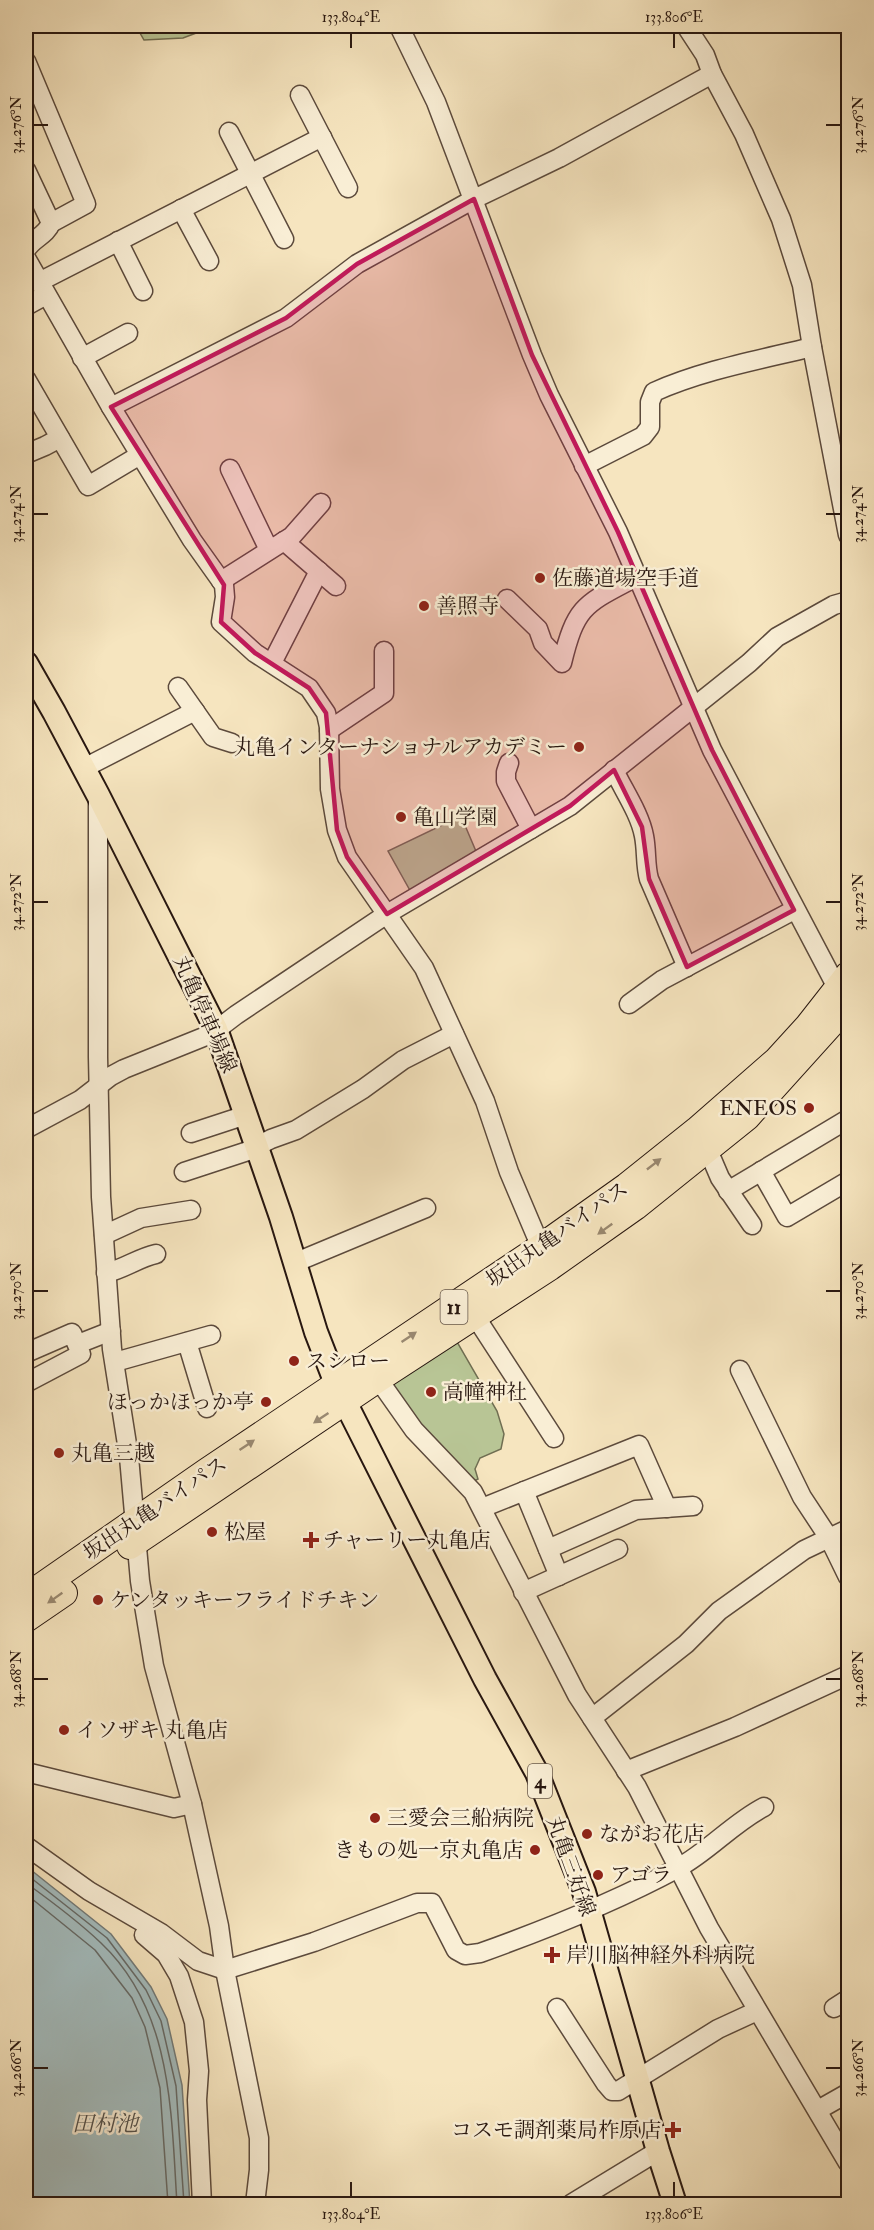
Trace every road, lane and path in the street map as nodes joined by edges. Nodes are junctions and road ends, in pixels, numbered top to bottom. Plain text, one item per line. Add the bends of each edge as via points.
1 (401, 26) edge
2 (686, 26) edge
3 (26, 61) edge
4 (712, 74) junction
5 (300, 95) dead end
6 (229, 132) dead end
7 (322, 137) junction
8 (26, 170) edge
9 (250, 174) junction
10 (348, 188) dead end
11 (474, 199) junction
12 (181, 209) junction
13 (51, 223) junction
14 (28, 238) edge
15 (284, 239) dead end
16 (118, 241) junction
17 (209, 261) dead end
18 (33, 275) edge
19 (143, 291) dead end
20 (26, 306) edge
21 (128, 333) dead end
22 (812, 347) junction
23 (82, 358) junction
24 (26, 379) edge
25 (111, 407) junction
26 (60, 438) junction
27 (26, 454) edge
28 (141, 455) junction
29 (584, 466) junction
30 (230, 470) dead end
31 (321, 503) dead end
32 (849, 535) edge
33 (276, 546) junction
34 (319, 572) junction
35 (636, 577) junction
36 (220, 581) junction
37 (336, 586) dead end
38 (507, 599) dead end
39 (849, 601) edge
40 (384, 651) dead end
41 (272, 663) junction
42 (28, 673) edge
43 (178, 687) dead end
44 (692, 707) junction
45 (195, 711) junction
46 (329, 730) junction
47 (232, 743) dead end
48 (509, 763) dead end
49 (84, 768) junction
50 (614, 770) junction
51 (98, 795) junction
52 (531, 829) junction
53 (794, 910) junction
54 (387, 914) junction
55 (687, 967) junction
56 (846, 997) edge
57 (629, 1004) dead end
58 (216, 1029) junction
59 (454, 1034) junction
60 (98, 1086) junction
61 (246, 1115) junction
62 (26, 1129) edge
63 (846, 1129) edge
64 (191, 1133) dead end
65 (257, 1147) junction
66 (708, 1150) junction
67 (760, 1171) junction
68 (184, 1172) dead end
69 (849, 1181) edge
70 (728, 1191) junction
71 (426, 1208) dead end
72 (191, 1210) dead end
73 (752, 1226) dead end
74 (104, 1235) junction
75 (156, 1254) dead end
76 (545, 1257) junction
77 (294, 1263) junction
78 (106, 1273) junction
79 (475, 1316) junction
80 (111, 1331) junction
81 (211, 1335) dead end
82 (187, 1342) junction
83 (78, 1344) junction
84 (26, 1353) edge
85 (115, 1362) junction
86 (740, 1370) dead end
87 (378, 1379) junction
88 (26, 1383) edge
89 (341, 1394) junction
90 (207, 1408) dead end
91 (554, 1438) dead end
92 (524, 1491) junction
93 (693, 1506) dead end
94 (482, 1508) junction
95 (667, 1508) junction
96 (849, 1529) edge
97 (134, 1532) junction
98 (829, 1538) junction
99 (548, 1549) junction
100 (618, 1549) dead end
101 (559, 1576) junction
102 (849, 1577) edge
103 (524, 1592) junction
104 (26, 1598) edge
105 (26, 1619) edge
106 (849, 1675) edge
107 (592, 1718) junction
108 (26, 1772) edge
109 (626, 1772) junction
110 (192, 1804) junction
111 (764, 1807) dead end
112 (26, 1846) edge
113 (678, 1868) junction
114 (88, 1891) junction
115 (589, 1910) junction
116 (225, 1970) junction
117 (557, 2008) dead end
118 (756, 2011) junction
119 (637, 2079) junction
120 (849, 2093) edge
121 (818, 2110) junction
122 (658, 2151) junction
123 (849, 2163) edge
124 (202, 2205) edge
125 (255, 2205) edge
126 (570, 2205) edge
127 (675, 2205) edge

1 - 11 street
2 - 4 street
3 - 13 street via 86,204
4 - 11 street via 559,158
4 - 22 street via 744,134 781,219 802,285
5 - 7 street
6 - 9 street
7 - 9 street
7 - 10 street
8 - 13 street
9 - 12 street
9 - 15 street
11 - 25 street via 357,264 286,318
11 - 29 street via 532,355
12 - 16 street
12 - 17 street
13 - 14 street via 48,232
16 - 18 street
16 - 19 street
18 - 20 street
18 - 23 street
21 - 23 street
22 - 29 street via 654,392 650,427 643,436
22 - 32 street
23 - 25 street
24 - 26 street
25 - 28 street
26 - 27 street
26 - 28 street via 88,486
28 - 36 street
29 - 35 street
30 - 33 street
31 - 33 street via 292,536
33 - 34 street
33 - 36 street
34 - 37 street
34 - 41 street
35 - 38 street via 586,605 568,636 561,663 543,643 538,629
35 - 44 street
36 - 41 street via 225,597 221,622 255,654
39 - 44 street via 777,637
40 - 46 street via 384,693
41 - 46 street via 309,688 326,712
42 - 49 main road, 丸亀停車場線
43 - 45 street
44 - 50 street
44 - 53 street
45 - 47 street via 213,737
45 - 49 street
46 - 54 street via 330,789 337,830 360,879
48 - 52 street via 506,781
49 - 51 main road, 丸亀停車場線
50 - 52 street via 570,806
50 - 55 street via 642,827 649,879
51 - 58 main road, 丸亀停車場線
51 - 60 street
52 - 54 street
53 - 55 street
53 - 56 street
54 - 58 street
54 - 59 street via 424,968
55 - 57 street
56 - 66 highway, 坂出丸亀バイパス / 11 via 747,1117
76 -> 56 highway, 坂出丸亀バイパス / 11 via 736,1097
58 - 60 street via 124,1069
58 - 61 main road, 丸亀停車場線
59 - 65 street via 420,1049 296,1131
59 - 76 street
60 - 62 street
60 - 74 street
61 - 64 street
61 - 65 main road, 丸亀停車場線
63 - 67 street
65 - 68 street
65 - 77 main road, 丸亀停車場線
66 - 70 street
66 -> 76 highway, 坂出丸亀バイパス / 11 via 635,1207
67 - 69 street via 787,1217
67 - 70 street
70 - 73 street
71 - 77 street
72 - 74 street via 141,1218
74 - 78 street
75 - 78 street
76 - 79 highway, 坂出丸亀バイパス / 11
89 -> 76 highway, 坂出丸亀バイパス / 11
77 - 89 main road, 丸亀停車場線
78 - 80 street
79 - 87 highway, 坂出丸亀バイパス / 11
79 - 91 street
80 - 83 street
80 - 85 street
81 - 82 street
82 - 85 street
82 - 90 street
83 - 84 street via 72,1333
83 - 88 street via 81,1354
85 - 97 street via 129,1457
86 - 98 street via 802,1497
87 - 89 highway, 坂出丸亀バイパス / 11
87 - 94 street via 414,1430 473,1492
89 - 97 highway, 坂出丸亀バイパス / 11
89 - 115 main road, 丸亀三好線 / 4 via 485,1679 537,1773
92 - 94 street
92 - 95 street via 639,1445
92 - 99 street
93 - 95 street
94 - 103 street
95 - 99 street via 636,1510
96 - 98 street
97 - 104 highway, 坂出丸亀バイパス / 11
97 -> 105 highway, 坂出丸亀バイパス / 11
97 - 110 street via 154,1666
98 - 102 street
98 - 107 street via 804,1550 719,1611 686,1644
99 - 101 street
100 - 101 street
101 - 103 street
103 - 107 street
106 - 109 street
107 - 109 street
108 - 110 street via 174,1808
109 - 113 street
110 - 116 street
111 - 113 street
112 - 114 street
113 - 115 street
113 - 118 street
114 - 116 street via 161,1933 198,1961
114 - 124 street via 166,1954 179,1976 197,2045
115 - 116 street via 480,1953 465,1954 456,1950 432,1903 417,1903
115 - 119 main road, 丸亀三好線 / 4
116 - 125 street via 259,2138
117 - 119 street via 612,2091
118 - 119 street via 718,2029
118 - 121 street
119 - 122 main road, 丸亀三好線 / 4
120 - 121 street
121 - 123 street
122 - 126 street
122 - 127 main road, 丸亀三好線 / 4

